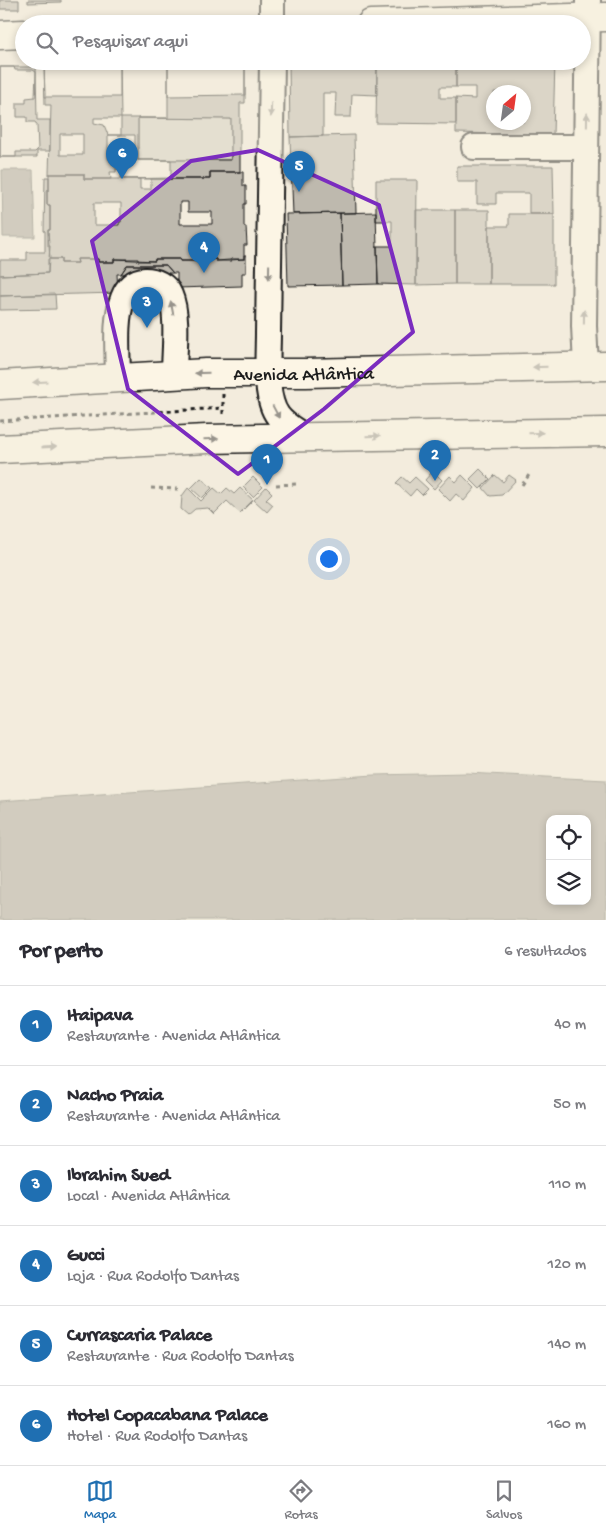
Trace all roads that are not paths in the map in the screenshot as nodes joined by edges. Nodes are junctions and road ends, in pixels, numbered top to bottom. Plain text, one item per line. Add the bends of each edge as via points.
1 (272, 0) edge
2 (594, 11) edge
3 (272, 15) edge
4 (525, 15) edge
5 (15, 34) edge
6 (0, 35) edge
7 (591, 62) edge
8 (272, 70) edge
9 (591, 70) edge
10 (586, 146) junction
11 (474, 148) dead end
12 (596, 366) edge
13 (268, 373) junction
14 (174, 374) junction
15 (118, 378) junction
16 (0, 384) edge
17 (606, 432) edge
18 (305, 437) junction
19 (0, 449) edge

1 - 3 street
2 - 4 main road
7 -> 2 street
5 - 6 main road
8 -> 13 street
10 -> 9 street
10 - 11 street
12 -> 10 street via 584,326
12 -> 13 main road, Avenida Atlântica
13 -> 14 main road, Avenida Atlântica
13 -> 18 street via 274,410 279,418
14 - 15 main road, Avenida Atlântica
14 -> 15 street via 174,318 170,295 164,286 145,280 136,281 122,299 118,318
15 -> 16 main road, Avenida Atlântica
18 -> 17 main road
19 -> 18 main road

